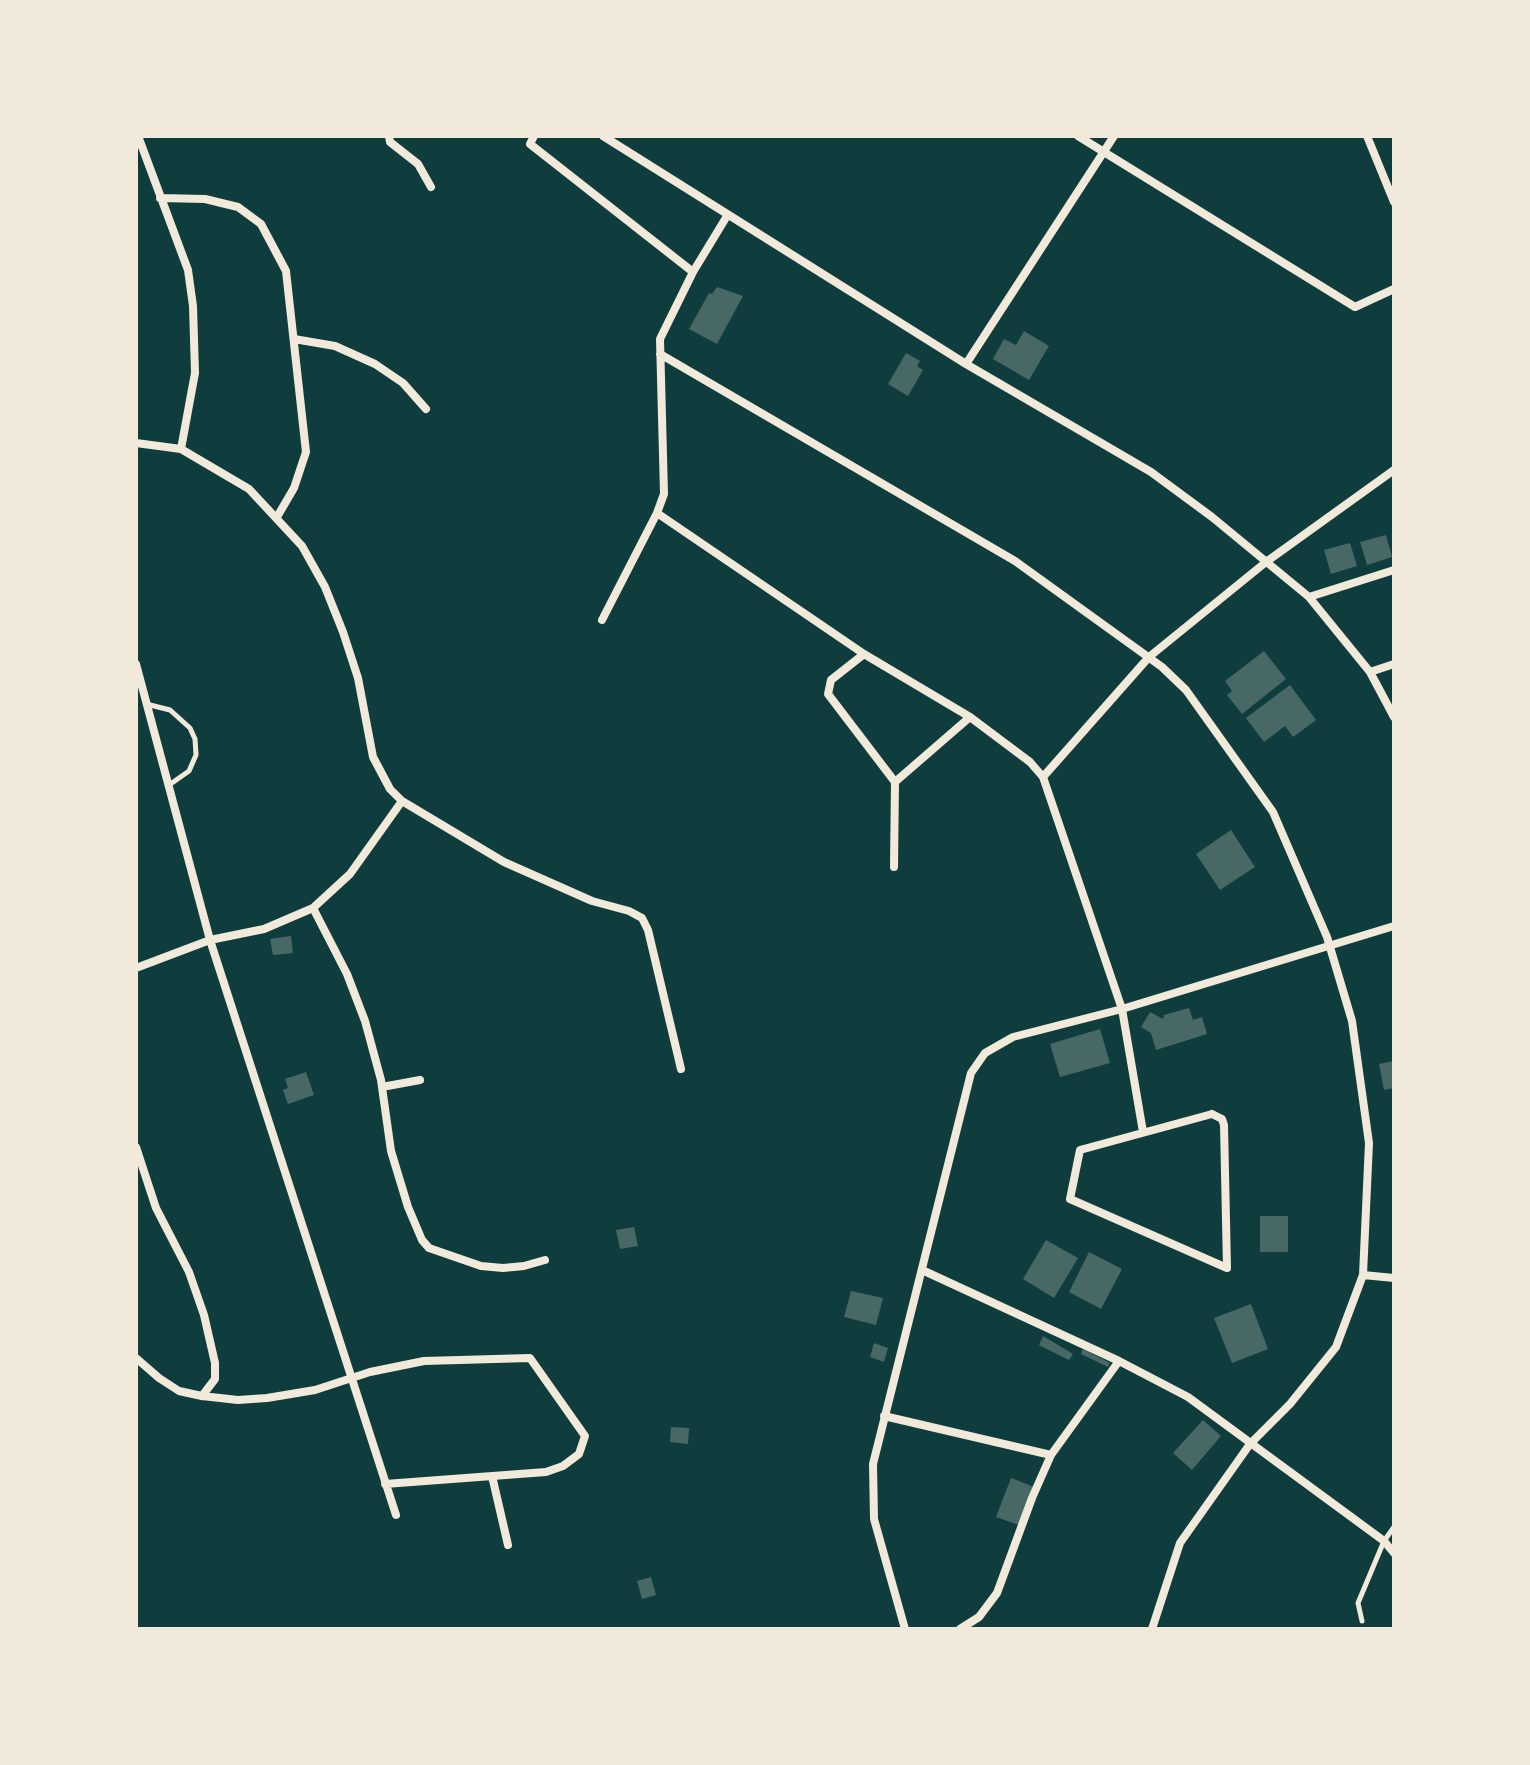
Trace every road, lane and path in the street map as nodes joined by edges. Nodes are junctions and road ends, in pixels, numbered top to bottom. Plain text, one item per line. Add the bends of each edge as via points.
1 (138, 136) edge
2 (389, 136) edge
3 (534, 136) edge
4 (603, 136) edge
5 (1078, 136) edge
6 (1114, 136) edge
7 (1367, 136) edge
8 (1104, 152) junction
9 (431, 187) dead end
10 (160, 198) junction
11 (1394, 202) edge
12 (727, 216) junction
13 (693, 272) junction
14 (1394, 289) edge
15 (294, 339) junction
16 (660, 354) junction
17 (966, 364) junction
18 (426, 409) dead end
19 (136, 443) edge
20 (181, 449) junction
21 (1394, 470) edge
22 (657, 513) junction
23 (277, 517) junction
24 (1266, 562) junction
25 (1394, 570) edge
26 (1309, 597) junction
27 (602, 620) dead end
28 (864, 654) junction
29 (1149, 657) junction
30 (136, 664) edge
31 (1394, 664) edge
32 (1370, 672) junction
33 (146, 704) junction
34 (970, 717) junction
35 (1394, 717) edge
36 (1043, 777) junction
37 (895, 782) junction
38 (169, 785) junction
39 (402, 801) junction
40 (894, 867) dead end
41 (313, 908) junction
42 (1394, 926) edge
43 (210, 940) junction
44 (1330, 946) junction
45 (136, 968) edge
46 (1122, 1009) junction
47 (681, 1069) dead end
48 (420, 1080) dead end
49 (382, 1087) junction
50 (1143, 1132) junction
51 (136, 1147) edge
52 (545, 1260) dead end
53 (922, 1270) junction
54 (1363, 1275) junction
55 (1394, 1278) edge
56 (136, 1358) edge
57 (1119, 1361) junction
58 (351, 1378) junction
59 (202, 1396) junction
60 (884, 1416) junction
61 (1250, 1444) junction
62 (1051, 1455) junction
63 (492, 1476) junction
64 (385, 1484) junction
65 (396, 1515) dead end
66 (1394, 1527) edge
67 (1384, 1541) junction
68 (508, 1545) dead end
69 (1394, 1553) edge
70 (1362, 1621) dead end
71 (905, 1629) edge
72 (960, 1629) edge
73 (1152, 1629) edge

1 - 10 street
2 - 9 street via 418,164
3 - 13 street via 530,144
4 - 12 street
5 - 8 street
6 - 8 street
7 - 11 street
8 - 14 street via 1355,307
8 - 17 street
10 - 15 street via 205,199 238,207 261,224 286,271
10 - 20 street via 188,270 196,335
12 - 13 street
12 - 17 street
13 - 16 street via 660,339
15 - 18 street via 335,346 375,364 403,383
15 - 23 street via 306,452
16 - 22 street via 664,494
16 - 29 street via 1015,561
17 - 24 street via 1151,472
19 - 20 street
20 - 23 street via 249,489
21 - 24 street
22 - 27 street
22 - 28 street
23 - 39 street via 302,546 325,587 358,678 373,757
24 - 26 street
24 - 29 street
25 - 26 street
26 - 32 street
28 - 34 street
28 - 37 street via 831,680 828,694
29 - 36 street
29 - 44 street via 1186,690 1273,812
30 - 33 street
31 - 32 street
32 - 35 street
33 - 38 street
33 - 38 lane via 170,710 195,739 189,771
34 - 36 street
34 - 37 street
36 - 46 street
37 - 40 street
38 - 43 street
39 - 41 street via 350,874
39 - 47 street via 504,862 642,918
41 - 43 street via 264,929
41 - 49 street via 355,994
42 - 44 street
43 - 45 street
43 - 58 street
44 - 46 street
44 - 54 street via 1352,1021 1369,1143
46 - 50 street
46 - 53 street via 1013,1037 985,1053 971,1073
48 - 49 street
49 - 52 street via 391,1151 408,1207 429,1248 481,1266 503,1268
50 - 50 street via 1080,1150 1070,1199 1227,1268 1222,1119 1212,1114
51 - 59 street via 156,1208 204,1315 215,1379
53 - 57 street
53 - 60 street
54 - 55 street
54 - 61 street via 1336,1347
56 - 59 street via 179,1391
57 - 61 street via 1188,1397
57 - 62 street
58 - 59 street via 267,1398
58 - 63 street via 424,1361 530,1358 585,1436 579,1454 563,1466
58 - 64 street
60 - 62 street
60 - 71 street via 873,1464 874,1519
61 - 67 street
61 - 73 street via 1180,1543
62 - 72 street via 997,1593 979,1617
63 - 64 street
63 - 68 street
64 - 65 street
66 - 67 lane
67 - 69 street
67 - 70 lane via 1358,1603

